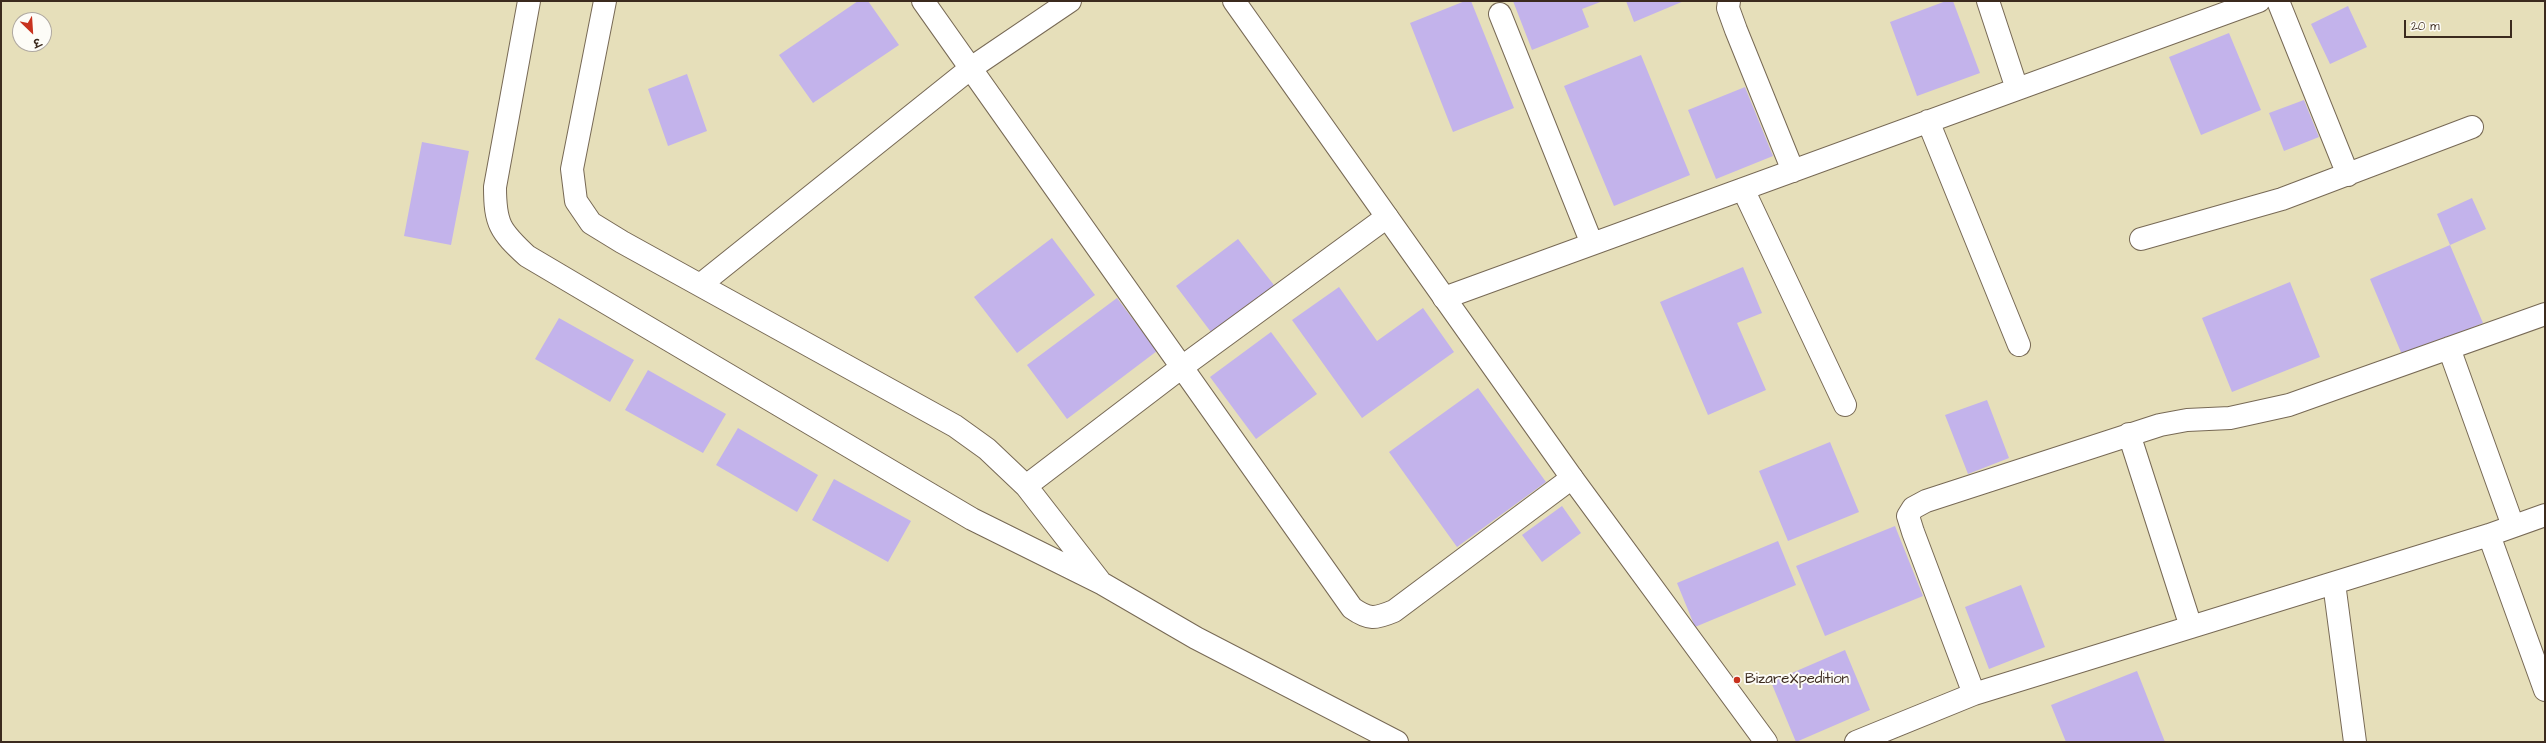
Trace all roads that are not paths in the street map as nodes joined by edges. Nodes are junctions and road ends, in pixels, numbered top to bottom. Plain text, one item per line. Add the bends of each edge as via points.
1 (529, 1) edge
2 (605, 1) edge
3 (923, 1) edge
4 (1070, 1) edge
5 (1234, 1) edge
6 (1729, 1) edge
7 (1988, 1) edge
8 (2259, 1) edge
9 (2278, 1) edge
10 (1500, 14) dead end
11 (971, 68) junction
12 (2017, 89) junction
13 (1928, 121) junction
14 (2472, 127) dead end
15 (1793, 171) junction
16 (2348, 175) junction
17 (1743, 189) junction
18 (1387, 217) junction
19 (2141, 239) dead end
20 (1592, 244) junction
21 (700, 285) junction
22 (1444, 298) junction
23 (2545, 314) edge
24 (2019, 345) dead end
25 (2449, 348) junction
26 (1182, 367) junction
27 (1845, 405) dead end
28 (2129, 434) junction
29 (1572, 478) junction
30 (1026, 486) junction
31 (2545, 515) edge
32 (2513, 526) junction
33 (2489, 535) junction
34 (2334, 583) junction
35 (1103, 584) junction
36 (2191, 627) junction
37 (2545, 690) edge
38 (1974, 694) junction
39 (1397, 742) edge
40 (1766, 742) edge
41 (1856, 742) edge
42 (2355, 742) edge

1 - 35 street via 496,187 495,213 507,238 527,256 972,519
2 - 21 street via 572,169 576,201 591,223
3 - 11 street
4 - 11 street
5 - 18 street
6 - 15 street via 1728,8 1736,30
7 - 12 street
8 - 12 street
9 - 16 street
10 - 20 street
11 - 21 street
11 - 26 street
12 - 13 street
13 - 15 street
13 - 24 street
14 - 16 street
15 - 17 street
16 - 19 street via 2282,199
17 - 20 street
17 - 27 street
18 - 22 street
18 - 26 street
20 - 22 street
21 - 30 street via 954,426 987,449
22 - 29 street
23 - 25 street
25 - 28 street via 2261,412 2230,418 2187,420
25 - 32 street
26 - 29 street via 1352,608 1364,616 1379,618 1394,611
26 - 30 street
28 - 36 street
28 - 38 street via 1926,501 1913,508 1908,516
29 - 40 street
30 - 35 street
31 - 32 street
32 - 33 street
33 - 34 street
33 - 37 street
34 - 36 street
34 - 42 street
35 - 39 street via 1189,635
36 - 38 street
38 - 41 street

